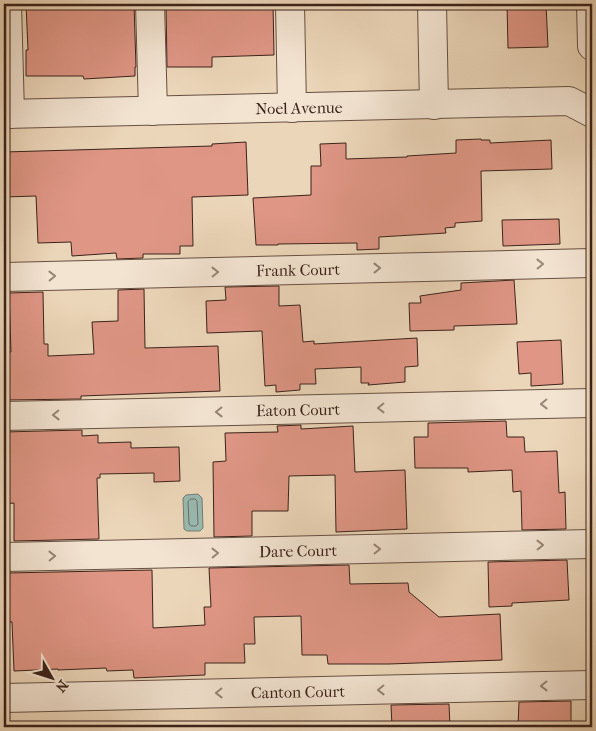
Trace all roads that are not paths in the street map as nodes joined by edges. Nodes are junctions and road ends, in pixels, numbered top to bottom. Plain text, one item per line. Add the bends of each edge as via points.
1 (7, 4) edge
2 (150, 4) edge
3 (290, 4) edge
4 (432, 4) edge
5 (591, 4) edge
6 (592, 46) edge
7 (434, 105) junction
8 (292, 108) junction
9 (153, 111) junction
10 (592, 113) edge
11 (7, 114) edge
12 (592, 263) edge
13 (4, 277) edge
14 (592, 403) edge
15 (4, 416) edge
16 (592, 544) edge
17 (4, 557) edge
18 (592, 685) edge
19 (4, 698) edge

1 - 11 street
2 - 9 street
3 - 8 street
4 - 7 street
5 - 6 street
7 - 8 street, Noel Avenue
7 - 10 street, Noel Avenue via 570,101
8 - 9 street, Noel Avenue
9 - 11 street, Noel Avenue
13 -> 12 street, Frank Court
14 -> 15 street, Eaton Court
17 -> 16 street, Dare Court
18 -> 19 street, Canton Court

